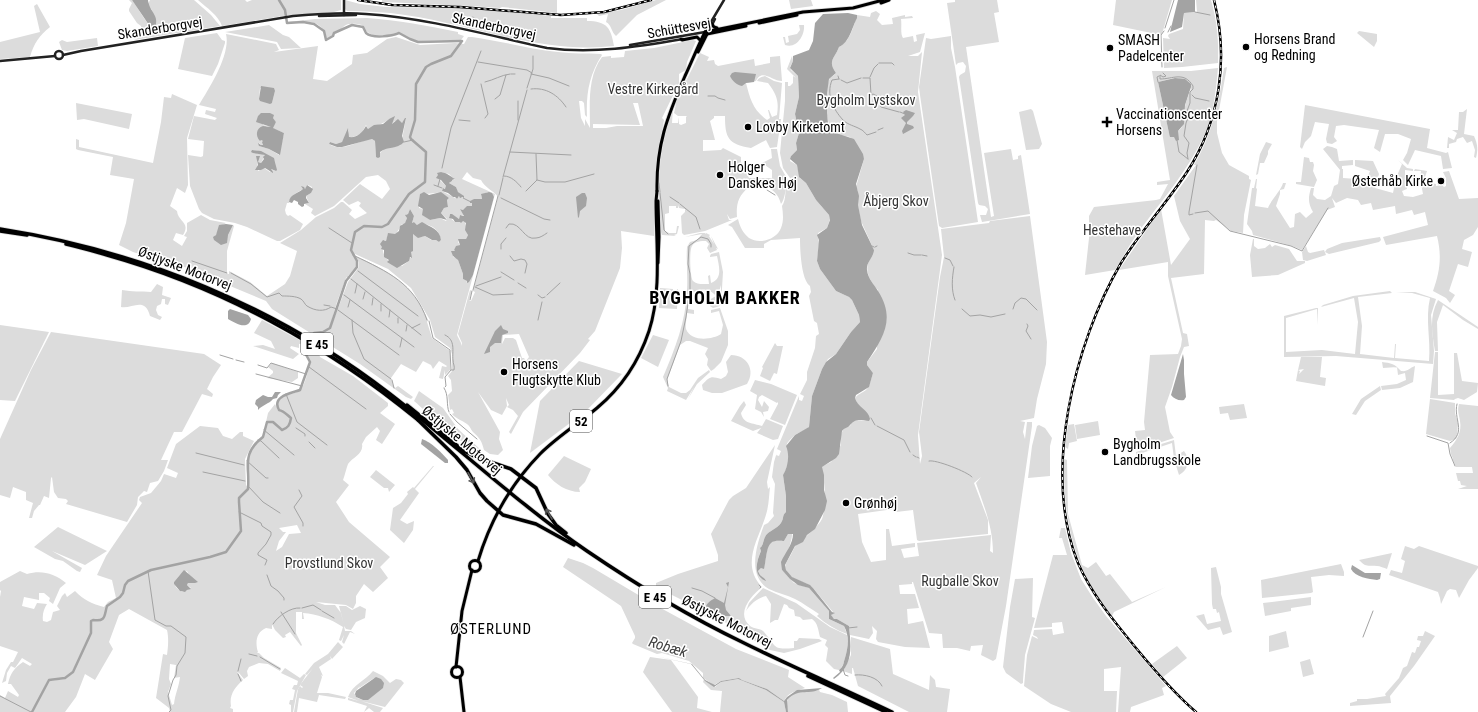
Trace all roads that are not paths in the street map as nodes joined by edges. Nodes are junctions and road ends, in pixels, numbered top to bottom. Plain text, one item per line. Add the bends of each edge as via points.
1 (344, 0) edge
2 (724, 0) edge
3 (883, 0) edge
4 (889, 0) edge
5 (344, 14) junction
6 (716, 15) junction
7 (712, 24) junction
8 (737, 25) junction
9 (706, 33) junction
10 (681, 39) junction
11 (701, 41) junction
12 (604, 50) junction
13 (63, 54) junction
14 (55, 55) junction
15 (694, 56) junction
16 (0, 61) edge
17 (0, 230) edge
18 (397, 400) junction
19 (417, 419) junction
20 (521, 477) junction
21 (498, 511) junction
22 (574, 545) junction
23 (586, 551) junction
24 (478, 561) junction
25 (473, 571) junction
26 (458, 667) junction
27 (458, 678) junction
28 (464, 712) edge
29 (886, 712) edge
30 (892, 712) edge

1 - 5 main road
2 - 6 main road
3 - 8 main road, Schüttesvej via 853,8 802,12
4 - 9 main road, Schüttesvej via 854,10 803,14
5 - 12 main road, Skanderborgvej via 380,15 414,20 547,48
5 - 13 main road, Skanderborgvej via 288,17
6 - 7 main road
6 - 9 main road
7 - 8 main road, Schüttesvej via 715,28
7 - 9 main road
8 - 9 main road, Schüttesvej
9 - 10 main road, Schüttesvej
9 - 11 main road, 52
9 - 12 main road, Schüttesvej
9 - 15 main road, 52
10 - 11 main road via 697,38
10 - 12 main road, Schüttesvej
11 - 15 main road, 52
13 - 14 main road via 58,51
13 - 14 main road via 59,59
14 - 16 main road
15 - 20 main road, 52 via 665,125 658,162 655,302 642,347 630,371 610,395 540,454
17 - 18 highway, Østjyske Motorvej / E 45 via 71,242 138,261 225,295 297,332 359,371
17 - 19 highway, Østjyske Motorvej / E 45 via 69,244 134,263 224,298 295,334 326,353
18 - 20 highway via 420,414 464,451 505,466
18 - 23 highway, Østjyske Motorvej / E 45 via 516,498
19 -> 21 highway via 456,457 480,493
19 - 22 highway, Østjyske Motorvej / E 45 via 510,497
20 - 21 main road, 52
23 -> 20 highway via 556,525 538,492
21 - 22 highway via 506,517 536,524
21 - 24 main road, 52 via 488,530
22 - 29 highway, Østjyske Motorvej / E 45 via 638,587 708,627
23 - 30 highway, Østjyske Motorvej / E 45 via 661,598 747,645
24 - 25 main road, 52 via 481,567
24 - 25 main road, 52 via 474,560 470,564
25 - 26 main road, 52 via 462,611
26 - 27 main road, 52 via 463,672
26 - 27 main road, 52 via 453,669 452,674
27 - 28 main road, 52

